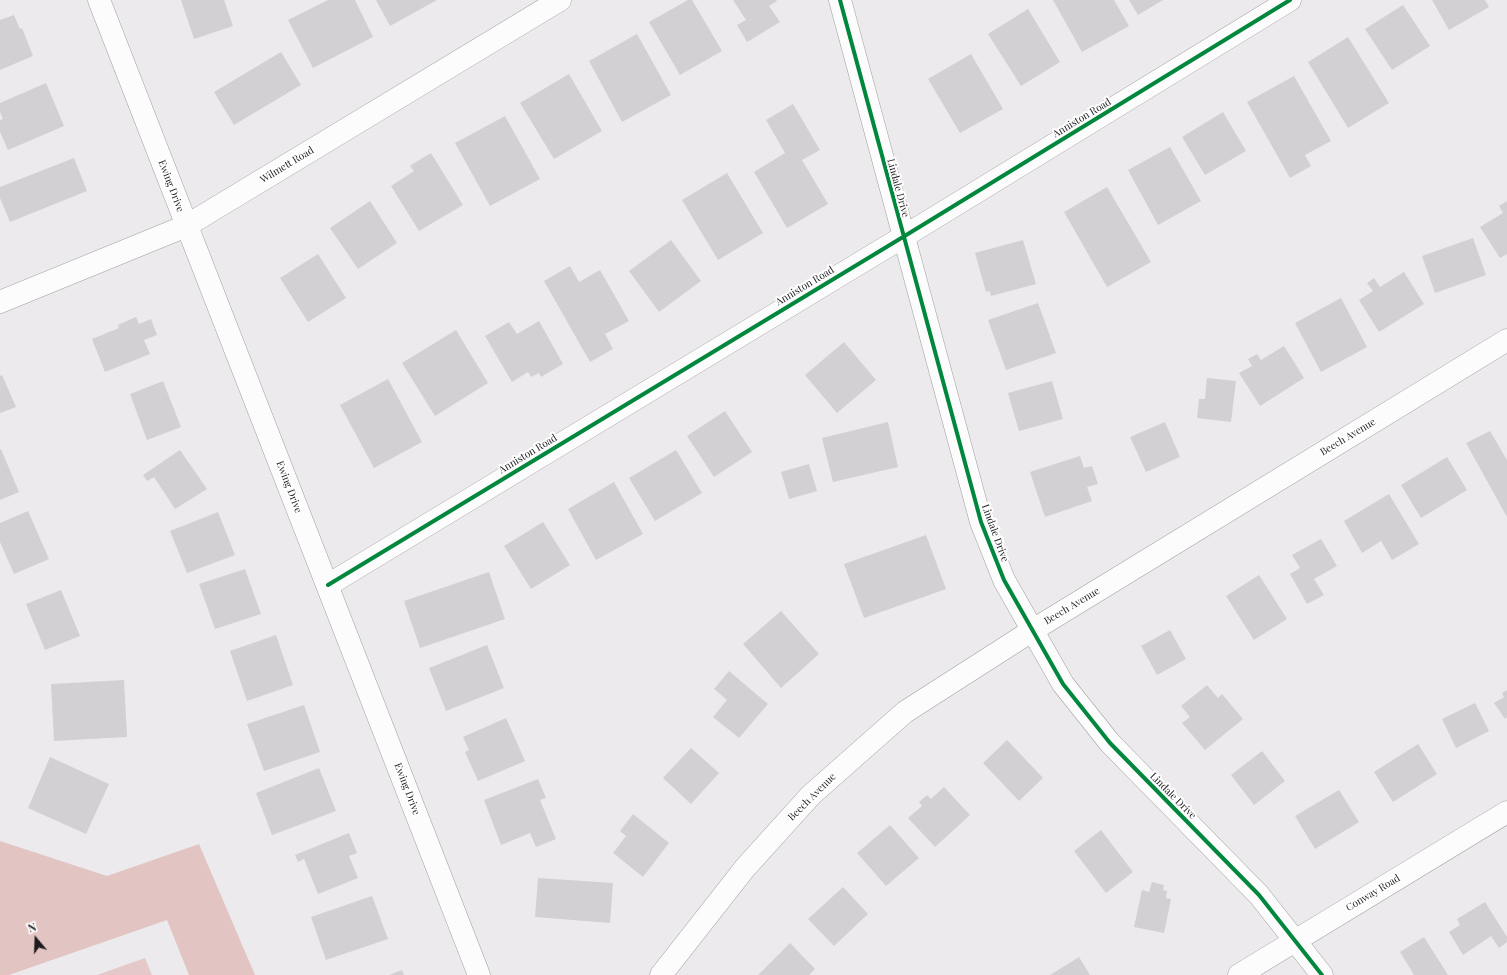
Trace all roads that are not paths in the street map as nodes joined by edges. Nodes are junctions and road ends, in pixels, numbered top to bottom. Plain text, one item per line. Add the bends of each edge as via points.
1 (99, 0) edge
2 (560, 0) edge
3 (840, 0) edge
4 (1290, 0) edge
5 (186, 226) junction
6 (903, 237) junction
7 (0, 302) edge
8 (1507, 340) edge
9 (328, 585) junction
10 (1033, 630) junction
11 (1507, 812) edge
12 (1295, 940) junction
13 (479, 975) edge
14 (661, 975) edge
15 (1238, 975) edge
16 (1322, 975) edge

1 - 5 street, Ewing Drive
2 - 5 street, Wilmett Road
3 - 6 street, Lindale Drive
4 - 6 street, Anniston Road
5 - 7 street, Wilmett Road
5 - 9 street, Ewing Drive
6 - 9 street, Anniston Road
6 - 10 street, Lindale Drive via 981,522 1004,580
8 - 10 street, Beech Avenue
9 - 13 street, Ewing Drive
10 - 12 street, Lindale Drive via 1063,684 1110,743 1259,894
10 - 14 street, Beech Avenue via 905,712 811,795 745,868
11 - 12 street, Conway Road
12 - 15 street, Conway Road
12 - 16 street, Lindale Drive

